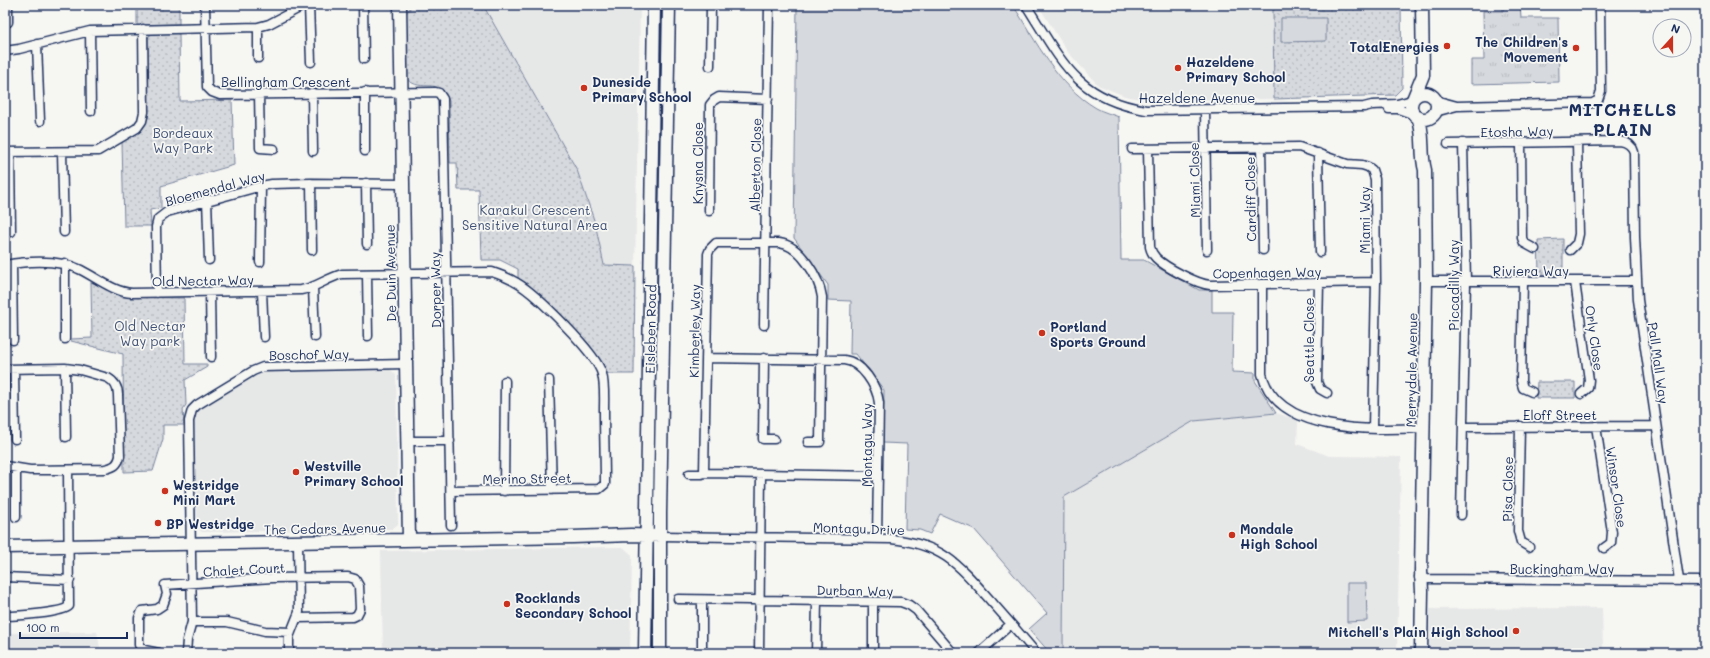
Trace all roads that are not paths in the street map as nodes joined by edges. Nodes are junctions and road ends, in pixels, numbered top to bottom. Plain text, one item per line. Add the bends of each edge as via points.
1 (8, 5) edge
2 (205, 5) edge
3 (305, 5) edge
4 (309, 5) edge
5 (363, 5) edge
6 (400, 5) edge
7 (654, 5) edge
8 (669, 5) edge
9 (711, 5) edge
10 (769, 5) edge
11 (1026, 5) edge
12 (1422, 5) edge
13 (1600, 5) edge
14 (8, 22) dead end
15 (258, 27) junction
16 (205, 28) junction
17 (143, 29) junction
18 (90, 31) junction
19 (37, 44) junction
20 (5, 51) edge
21 (258, 58) dead end
22 (364, 59) dead end
23 (311, 62) dead end
24 (710, 66) dead end
25 (1423, 75) junction
26 (365, 92) junction
27 (401, 92) junction
28 (259, 93) junction
29 (312, 93) junction
30 (768, 99) junction
31 (1413, 99) junction
32 (1434, 106) junction
33 (1367, 107) junction
34 (1205, 110) junction
35 (92, 112) dead end
36 (1416, 116) junction
37 (40, 121) dead end
38 (1577, 142) junction
39 (1464, 143) junction
40 (1521, 143) junction
41 (1448, 144) dead end
42 (1205, 148) junction
43 (1261, 148) junction
44 (1632, 148) joint
45 (274, 149) dead end
46 (1148, 149) junction
47 (1132, 150) dead end
48 (313, 151) dead end
49 (7, 152) edge
50 (62, 152) junction
51 (365, 152) dead end
52 (1318, 153) junction
53 (1425, 170) junction
54 (311, 183) junction
55 (366, 183) junction
56 (403, 184) junction
57 (261, 186) junction
58 (208, 199) junction
59 (709, 211) dead end
60 (11, 232) dead end
61 (64, 232) dead end
62 (766, 243) junction
63 (367, 244) dead end
64 (1535, 249) dead end
65 (312, 250) dead end
66 (1207, 250) dead end
67 (1263, 250) dead end
68 (1570, 250) dead end
69 (1320, 252) dead end
70 (209, 260) dead end
71 (260, 262) dead end
72 (65, 263) junction
73 (8, 264) edge
74 (447, 272) junction
75 (404, 273) junction
76 (367, 274) junction
77 (1426, 281) junction
78 (1636, 281) junction
79 (1376, 282) junction
80 (1466, 282) junction
81 (1523, 282) junction
82 (1575, 282) junction
83 (1319, 283) junction
84 (1262, 284) junction
85 (314, 288) junction
86 (262, 291) junction
87 (157, 292) junction
88 (210, 292) junction
89 (764, 325) dead end
90 (368, 336) dead end
91 (264, 337) dead end
92 (316, 337) dead end
93 (66, 339) dead end
94 (13, 340) dead end
95 (211, 357) dead end
96 (706, 358) junction
97 (764, 358) junction
98 (821, 359) junction
99 (406, 364) junction
100 (65, 368) junction
101 (5, 369) edge
102 (14, 369) junction
103 (549, 380) dead end
104 (505, 381) dead end
105 (1532, 392) dead end
106 (1327, 393) dead end
107 (1581, 394) dead end
108 (1463, 426) junction
109 (1520, 426) junction
110 (1596, 426) junction
111 (1656, 426) junction
112 (1373, 428) junction
113 (1424, 428) junction
114 (66, 437) dead end
115 (15, 439) dead end
116 (774, 439) dead end
117 (407, 441) junction
118 (450, 441) junction
119 (808, 442) dead end
120 (5, 466) edge
121 (16, 468) junction
122 (68, 470) junction
123 (704, 473) junction
124 (689, 474) dead end
125 (761, 474) junction
126 (878, 476) junction
127 (603, 487) joint
128 (552, 490) junction
129 (451, 491) junction
130 (504, 491) junction
131 (1461, 515) dead end
132 (16, 517) dead end
133 (451, 525) dead end
134 (646, 536) junction
135 (661, 536) junction
136 (761, 538) junction
137 (877, 539) junction
138 (409, 540) junction
139 (298, 542) junction
140 (191, 544) junction
141 (69, 546) junction
142 (5, 547) edge
143 (1529, 547) dead end
144 (1604, 548) dead end
145 (1421, 575) junction
146 (5, 577) edge
147 (298, 578) junction
148 (70, 580) junction
149 (1679, 580) junction
150 (1705, 581) edge
151 (192, 584) junction
152 (678, 600) dead end
153 (702, 600) junction
154 (760, 601) junction
155 (817, 601) junction
156 (873, 602) junction
157 (5, 616) edge
158 (298, 618) junction
159 (192, 622) junction
160 (1011, 624) junction
161 (291, 632) junction
162 (159, 653) edge
163 (186, 653) edge
164 (289, 653) edge
165 (645, 653) edge
166 (660, 653) edge
167 (702, 653) edge
168 (759, 653) edge
169 (816, 653) edge
170 (872, 653) edge
171 (953, 653) edge
172 (979, 653) edge
173 (1036, 653) edge
174 (1415, 653) edge
175 (1421, 653) edge

1 - 14 street
2 - 16 street, Bellingham Crescent
3 - 15 street
4 - 23 street
5 - 22 street
6 - 27 street, De Duin Avenue
7 - 134 street, Eisleben Road
8 - 135 street, Eisleben Road
9 - 24 street
10 - 30 street, Alberton Close
11 - 34 street, Hazeldene Avenue via 1071,72 1101,97 1114,103 1146,110
12 - 25 street
13 - 32 street via 1601,92 1598,100 1593,103
15 - 16 street
15 - 21 street
16 - 17 street
16 - 28 street, Bellingham Crescent via 207,87 220,95
17 - 18 street
17 - 50 street via 142,121 137,128 98,151
18 - 19 street
18 - 35 street
19 - 20 street
19 - 37 street
25 - 31 street
25 - 32 street
26 - 27 street, Bellingham Crescent
26 - 29 street, Bellingham Crescent
26 - 51 street
27 - 56 street, De Duin Avenue
27 - 74 street, Dorper Way via 435,92 443,99
28 - 29 street, Bellingham Crescent
28 - 45 street via 260,148
29 - 48 street
30 - 59 street, Knysna Close via 719,97 710,105
30 - 62 street, Alberton Close
31 - 32 street via 1425,93
31 - 33 street, Hazeldene Avenue via 1397,104
31 - 36 street via 1411,108
32 - 36 street via 1426,118
32 - 53 street, Merrydale Avenue via 1427,136
33 - 34 street, Hazeldene Avenue
33 - 36 street, Hazeldene Avenue via 1398,109
34 - 42 street, Miami Close
36 - 53 street, Merrydale Avenue via 1421,128
38 - 40 street, Etosha Way
38 - 44 street, Etosha Way via 1622,141
38 - 68 street via 1579,234 1577,243
39 - 40 street, Etosha Way
39 - 41 street, Etosha Way
39 - 80 street, Piccadilly Way
40 - 64 street via 1522,238 1524,243
42 - 43 street, Miami Way
42 - 46 street, Miami Way
42 - 66 street, Miami Close
43 - 52 street, Miami Way via 1299,146
43 - 67 street, Cardiff Close
44 - 78 street, Pall Mall Way
46 - 47 street, Miami Way
46 - 84 street, Copenhagen Way via 1150,247 1155,257 1200,284
49 - 50 street
49 - 60 street
50 - 61 street
52 - 69 street
52 - 79 street, Miami Way via 1346,164 1365,166 1374,174
53 - 77 street, Merrydale Avenue
54 - 55 street, Bloemendal Way
54 - 57 street, Bloemendal Way
54 - 65 street
55 - 56 street, Bloemendal Way
55 - 63 street
56 - 75 street, De Duin Avenue
57 - 58 street, Bloemendal Way
57 - 71 street
58 - 70 street
58 - 87 street, Bloemendal Way via 167,212 158,219
62 - 89 street, Alberton Close
62 - 96 street, Kimberley Way via 720,242 709,251
62 - 98 street, Kimberley Way via 783,243 793,247 818,281 822,296
72 - 73 street, Old Nectar Way
72 - 87 street, Old Nectar Way via 123,292
72 - 93 street
73 - 94 street
74 - 75 street, Old Nectar Way
74 - 118 street, Dorper Way
74 - 127 street, Old Nectar Way via 492,272 517,283 589,352 602,374 604,386
75 - 76 street, Old Nectar Way
75 - 99 street, De Duin Avenue
76 - 85 street, Old Nectar Way via 338,275
76 - 90 street
77 - 80 street, Riviera Way
77 - 113 street, Merrydale Avenue
78 - 82 street, Riviera Way
78 - 111 street, Pall Mall Way
79 - 83 street, Copenhagen Way
79 - 112 street, Miami Way
80 - 81 street, Riviera Way
80 - 108 street, Piccadilly Way
81 - 82 street, Riviera Way
81 - 105 street via 1521,381 1523,388
82 - 107 street, Orly Close via 1589,380 1588,388
83 - 84 street, Copenhagen Way
83 - 106 street, Seattle Close via 1317,382 1320,389
84 - 112 street via 1261,369 1265,384 1275,400 1290,411 1327,424 1347,428
85 - 86 street, Old Nectar Way
85 - 92 street
86 - 88 street, Old Nectar Way
86 - 91 street
87 - 88 street, Old Nectar Way
88 - 95 street
96 - 97 street, Montagu Way
96 - 123 street, Kimberley Way
97 - 98 street, Montagu Way
97 - 116 street via 763,439
98 - 119 street, Kimberley Way via 820,442
98 - 126 street, Montagu Way via 855,363 876,391 879,403
99 - 117 street, De Duin Avenue
99 - 140 street, Boschof Way via 263,367 197,405 192,410 189,421
100 - 102 street
100 - 114 street
100 - 122 street via 108,378 116,385 120,456 119,462 113,467
101 - 102 street
102 - 115 street
103 - 128 street
104 - 130 street
108 - 109 street, Eloff Street
108 - 131 street, Piccadilly Way
109 - 110 street, Eloff Street
109 - 143 street, Pisa Close via 1518,531 1521,542
110 - 111 street, Eloff Street
110 - 144 street, Winsor Close via 1612,532 1611,543
111 - 149 street, Pall Mall Way
112 - 113 street
113 - 145 street, Merrydale Avenue
117 - 118 street
117 - 138 street, De Duin Avenue
118 - 129 street, Dorper Way
120 - 121 street
121 - 122 street
121 - 132 street
122 - 141 street
123 - 124 street
123 - 125 street
125 - 126 street
125 - 136 street
126 - 137 street, Montagu Way
127 - 128 street, Merino Street
128 - 130 street, Merino Street
129 - 130 street, Merino Street
129 - 133 street, Dorper Way
134 - 135 street, The Cedars Avenue
134 - 138 street, The Cedars Avenue
134 - 165 street, Eisleben Road
135 - 136 street, Montagu Drive
135 - 166 street, Eisleben Road
136 - 137 street, Montagu Drive
136 - 154 street
137 - 160 street, Montagu Drive via 915,543 942,554 961,568
138 - 139 street, The Cedars Avenue
139 - 140 street, The Cedars Avenue
139 - 147 street
140 - 141 street, The Cedars Avenue
140 - 151 street, Boschof Way
141 - 142 street, The Cedars Avenue
141 - 148 street
145 - 149 street, Buckingham Way via 1435,579
145 - 174 street, Merrydale Avenue via 1417,591
145 - 175 street, Merrydale Avenue
146 - 148 street
147 - 151 street, Chalet Court
147 - 158 street
147 - 158 street, Chalet Court via 348,577 355,580 359,586 360,609 357,615 352,617
148 - 157 street via 68,608
149 - 150 street, Buckingham Way
151 - 159 street, Boschof Way
151 - 162 street, Chalet Court via 165,584 167,594 163,605 157,609 142,611 140,614 139,645 144,650
152 - 153 street, Durban Way
153 - 154 street, Durban Way
153 - 167 street
154 - 155 street, Durban Way
154 - 168 street
155 - 156 street, Durban Way
155 - 169 street
156 - 170 street
156 - 171 street, Durban Way via 901,602 913,608
158 - 161 street
159 - 161 street via 227,622 265,631
159 - 163 street, Boschof Way
160 - 172 street
160 - 173 street, Montagu Drive
161 - 164 street

